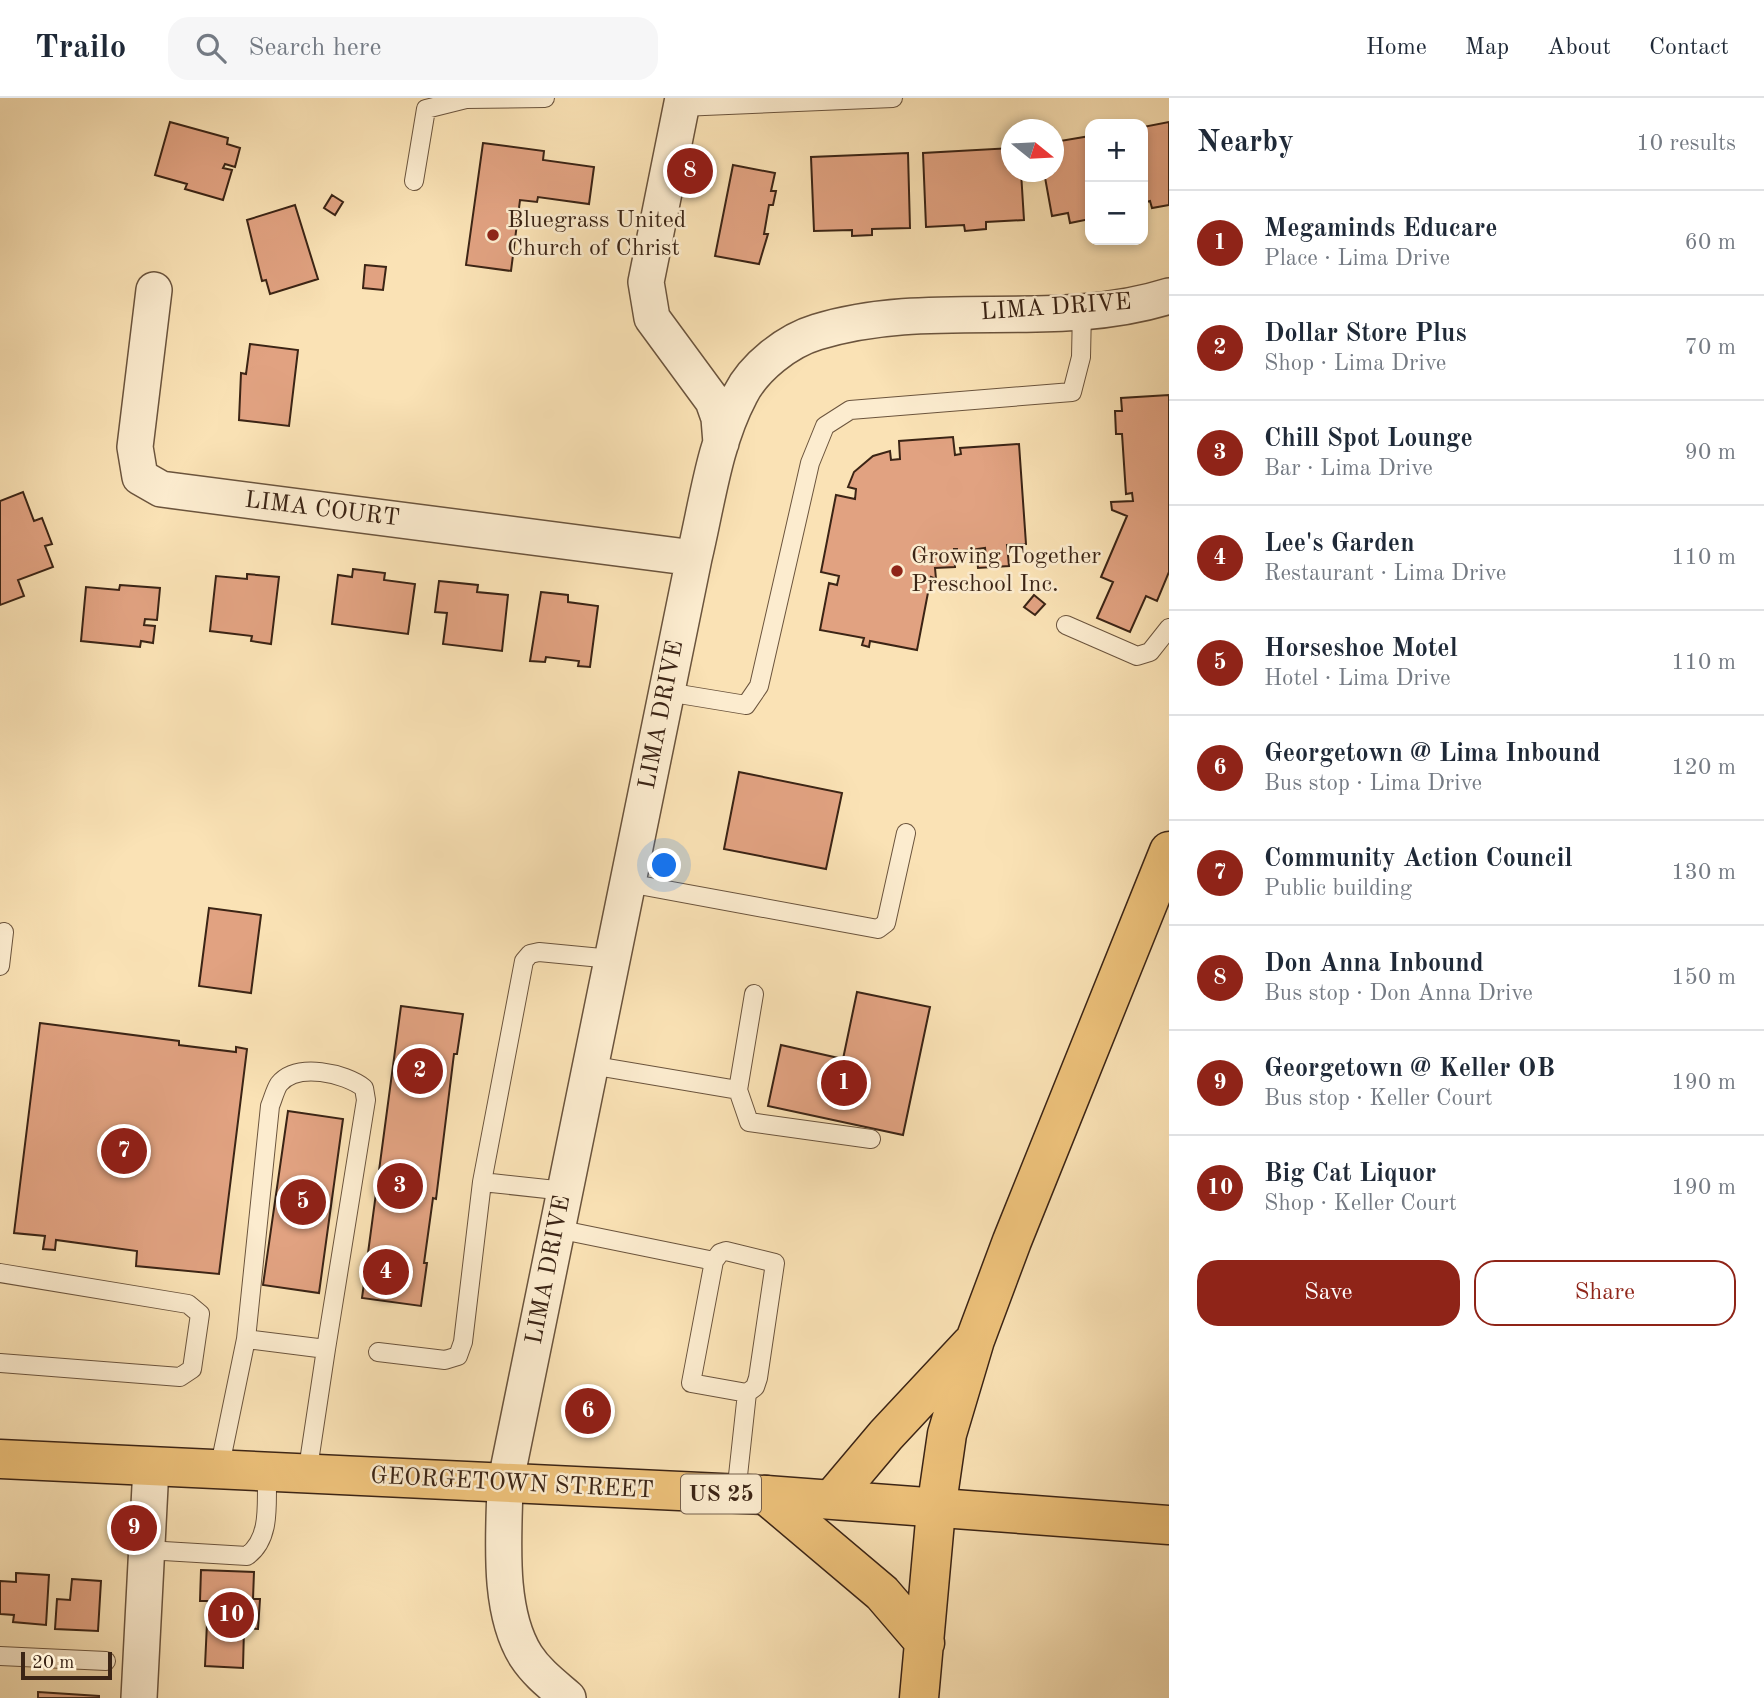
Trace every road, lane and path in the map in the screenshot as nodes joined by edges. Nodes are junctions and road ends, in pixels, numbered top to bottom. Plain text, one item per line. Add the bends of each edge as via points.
1 (545, 98) edge
2 (893, 98) edge
3 (682, 102) edge
4 (414, 181) dead end
5 (154, 290) dead end
6 (1169, 296) edge
7 (1082, 310) junction
8 (721, 443) junction
9 (694, 558) junction
10 (1066, 625) dead end
11 (1169, 628) edge
12 (667, 692) junction
13 (905, 833) dead end
14 (1169, 851) edge
15 (628, 883) junction
16 (4, 932) dead end
17 (612, 959) junction
18 (0, 966) edge
19 (754, 994) dead end
20 (590, 1065) junction
21 (738, 1090) junction
22 (871, 1139) dead end
23 (482, 1182) junction
24 (565, 1191) junction
25 (557, 1230) junction
26 (714, 1261) junction
27 (0, 1273) edge
28 (246, 1339) junction
29 (975, 1340) junction
30 (326, 1349) junction
31 (378, 1352) dead end
32 (0, 1363) edge
33 (747, 1394) junction
34 (0, 1459) edge
35 (151, 1467) junction
36 (219, 1470) junction
37 (267, 1473) junction
38 (307, 1475) junction
39 (505, 1485) junction
40 (751, 1495) junction
41 (832, 1499) junction
42 (936, 1510) junction
43 (1159, 1524) edge
44 (147, 1550) junction
45 (925, 1643) junction
46 (0, 1656) edge
47 (106, 1661) dead end
48 (139, 1698) edge
49 (568, 1698) edge
50 (919, 1698) edge

1 - 4 lane via 466,99 426,109
2 - 3 lane
3 - 8 street via 646,300 652,318 713,401
5 - 9 street, LIMA COURT via 135,447 140,477 161,489
6 - 7 street, LIMA DRIVE
7 - 8 street, LIMA DRIVE via 923,316 814,333 786,347 758,371 740,394
7 - 12 lane via 1081,357 1072,392 850,410 825,426 810,463 759,686 746,705
8 - 9 street, LIMA DRIVE
9 - 12 street, LIMA DRIVE
10 - 11 lane via 1137,656 1150,652
12 - 15 street, LIMA DRIVE
13 - 15 lane via 886,923 878,929
14 - 29 main road
15 - 17 street, LIMA DRIVE
16 - 18 lane
17 - 20 street, LIMA DRIVE
17 - 23 lane via 539,952 524,961
19 - 21 lane
20 - 21 lane
20 - 24 street, LIMA DRIVE
21 - 22 lane via 749,1122
23 - 24 lane
23 - 31 lane via 458,1356 446,1360
24 - 25 street, LIMA DRIVE
25 - 26 lane
25 - 39 street, LIMA DRIVE
26 - 33 lane via 717,1295 691,1383
26 - 33 lane via 726,1251 775,1263 757,1349 758,1378
27 - 32 lane via 188,1304 200,1314 192,1369 180,1377
28 - 30 lane
28 - 30 lane via 270,1106 280,1083 302,1072 334,1074 364,1088 366,1100
28 - 36 lane
29 - 41 main road
29 - 42 main road via 947,1434
30 - 38 lane
33 - 40 lane
34 - 35 main road, GEORGETOWN STREET / US 25
35 - 36 main road, GEORGETOWN STREET / US 25
35 - 44 street
36 - 37 main road, GEORGETOWN STREET / US 25
37 - 38 main road, GEORGETOWN STREET / US 25
37 - 44 lane via 264,1537 247,1556
38 - 39 main road, GEORGETOWN STREET / US 25
39 - 40 main road, GEORGETOWN STREET / US 25
39 - 49 street, LIMA DRIVE via 505,1583 513,1623 525,1654
40 - 41 main road, GEORGETOWN STREET / US 25
40 - 45 main road via 883,1593
41 - 42 main road, GEORGETOWN STREET / US 25
42 - 43 main road, GEORGETOWN STREET / US 25
42 - 45 main road
44 - 48 street
45 - 50 main road
46 - 47 lane

